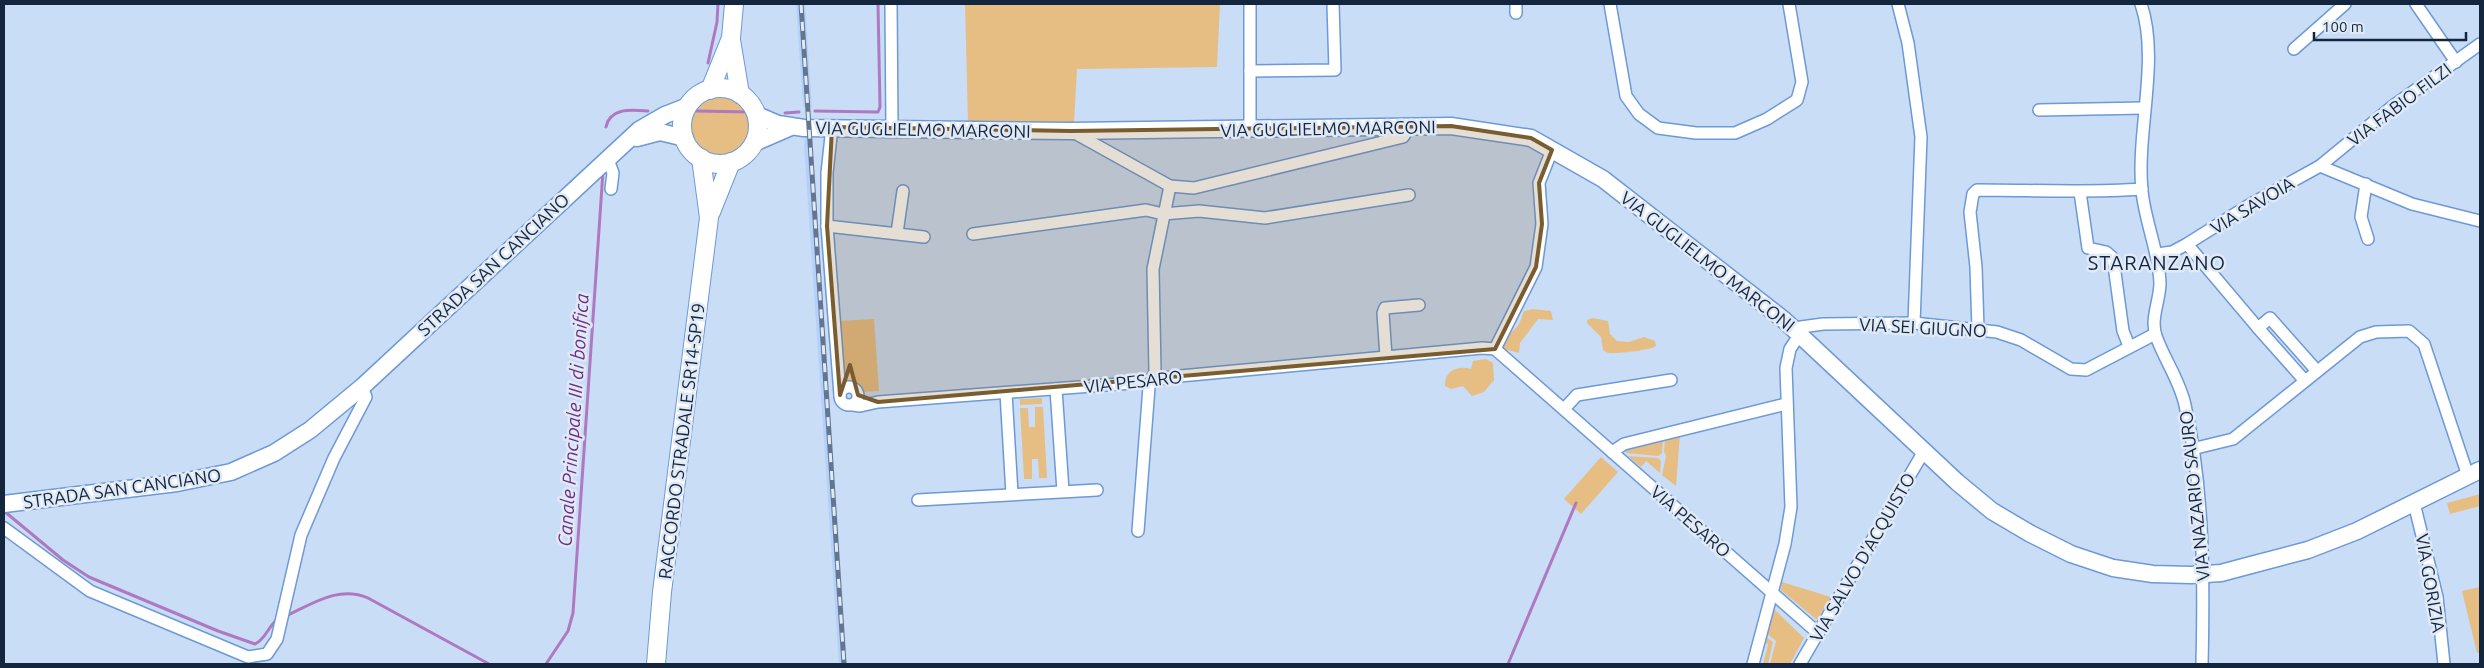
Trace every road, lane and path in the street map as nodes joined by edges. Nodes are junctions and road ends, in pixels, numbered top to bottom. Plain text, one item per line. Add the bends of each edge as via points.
1 (734, 4) edge
2 (890, 4) edge
3 (1250, 4) edge
4 (1333, 4) edge
5 (1610, 4) edge
6 (1789, 4) edge
7 (1898, 4) edge
8 (2141, 4) edge
9 (2345, 4) edge
10 (2416, 4) edge
11 (731, 38) junction
12 (2480, 44) edge
13 (2294, 49) dead end
14 (2456, 62) junction
15 (1250, 71) junction
16 (710, 90) junction
17 (740, 94) junction
18 (688, 106) junction
19 (2144, 108) junction
20 (2039, 110) dead end
21 (756, 115) junction
22 (791, 127) junction
23 (832, 127) junction
24 (892, 128) junction
25 (1250, 128) junction
26 (1409, 128) junction
27 (1071, 131) junction
28 (685, 138) junction
29 (625, 142) junction
30 (754, 143) junction
31 (1552, 150) junction
32 (607, 157) junction
33 (701, 158) junction
34 (731, 162) junction
35 (2320, 166) junction
36 (2366, 184) junction
37 (1170, 186) junction
38 (612, 189) dead end
39 (2142, 189) junction
40 (903, 191) dead end
41 (2080, 192) junction
42 (1409, 194) dead end
43 (1163, 214) junction
44 (709, 218) junction
45 (2480, 221) edge
46 (827, 226) junction
47 (897, 233) junction
48 (973, 234) dead end
49 (924, 237) dead end
50 (2368, 239) dead end
51 (2188, 244) junction
52 (2157, 254) junction
53 (1420, 305) dead end
54 (1914, 323) junction
55 (2258, 328) junction
56 (1978, 329) junction
57 (1797, 331) junction
58 (2155, 334) junction
59 (2129, 346) junction
60 (1495, 349) junction
61 (1386, 357) junction
62 (2317, 371) junction
63 (1153, 379) junction
64 (1671, 380) dead end
65 (2305, 381) junction
66 (362, 387) junction
67 (1056, 389) junction
68 (1006, 393) junction
69 (1786, 404) junction
70 (1564, 409) junction
71 (2192, 449) junction
72 (1924, 451) junction
73 (1612, 452) junction
74 (2474, 473) edge
75 (1097, 490) dead end
76 (1063, 492) junction
77 (1012, 494) junction
78 (918, 500) dead end
79 (2414, 503) junction
80 (5, 504) edge
81 (4, 528) edge
82 (1138, 530) dead end
83 (2204, 574) junction
84 (1773, 593) junction
85 (1818, 633) junction
86 (656, 664) edge
87 (1753, 664) edge
88 (1800, 664) edge
89 (2202, 664) edge
90 (2444, 664) edge

1 - 11 main road
2 - 24 street
3 - 15 street
4 - 15 street via 1335,70
5 - 6 street via 1626,96 1640,114 1658,128 1696,133 1735,133 1767,119 1796,100 1802,82
7 - 54 street via 1908,43 1921,137
8 - 19 street via 2149,42
9 - 13 street
10 - 14 street
11 - 16 main road
11 - 17 main road
12 - 14 street, VIA FABIO FILZI
14 - 35 street, VIA FABIO FILZI via 2393,106
15 - 25 street
16 - 17 main road via 731,90
16 - 18 main road via 701,93
17 - 21 main road via 747,99
18 - 28 main road via 684,116
18 - 29 street, STRADA SAN CANCIANO via 648,125
19 - 20 street
19 - 39 street
21 - 22 street, VIA GUGLIELMO MARCONI
21 - 30 main road
22 - 23 street, VIA GUGLIELMO MARCONI
22 - 30 street, VIA GUGLIELMO MARCONI
23 - 24 street, VIA GUGLIELMO MARCONI
23 - 46 street via 827,173
24 - 27 street, VIA GUGLIELMO MARCONI
25 - 26 street, VIA GUGLIELMO MARCONI
25 - 27 street, VIA GUGLIELMO MARCONI
26 - 31 street, VIA GUGLIELMO MARCONI via 1451,126 1531,138
26 - 37 street via 1403,137 1194,188
27 - 37 street
28 - 29 street, STRADA SAN CANCIANO via 660,132
28 - 33 main road via 688,146
29 - 32 street, STRADA SAN CANCIANO
30 - 34 main road via 740,158
31 - 57 street, VIA GUGLIELMO MARCONI via 1603,179
31 - 60 street via 1539,183 1542,224 1536,267
32 - 38 street via 613,172
32 - 66 street, STRADA SAN CANCIANO
33 - 34 main road via 721,164
33 - 44 main road, RACCORDO STRADALE SR14-SP19
34 - 44 main road, RACCORDO STRADALE SR14-SP19
35 - 36 street
35 - 51 street, VIA SAVOIA
36 - 45 street via 2412,204
36 - 50 street via 2361,217
37 - 43 street
39 - 41 street
39 - 52 street via 2144,210
40 - 47 street
41 - 56 street via 1977,190 1973,194 1970,212
41 - 59 street via 2088,248 2106,252 2112,258 2123,331
42 - 43 street via 1265,218 1199,211
43 - 48 street via 1146,210
43 - 63 street via 1154,269 1156,340
44 - 86 main road, RACCORDO STRADALE SR14-SP19 via 662,592
46 - 47 street
46 - 68 street, VIA PESARO via 840,395 845,404 856,400 860,406
47 - 49 street
51 - 52 street, VIA SAVOIA via 2172,252
51 - 55 street
52 - 58 street via 2160,285
53 - 61 street via 1385,308
54 - 56 street, VIA SEI GIUGNO
54 - 57 street, VIA SEI GIUGNO via 1831,324
55 - 62 street via 2270,318
55 - 65 street
56 - 59 street, VIA SEI GIUGNO via 2020,340 2071,370 2086,370
57 - 69 street via 1788,353
57 - 72 street, VIA GUGLIELMO MARCONI
58 - 59 street, VIA SEI GIUGNO
58 - 71 street, VIA NAZARIO SAURO via 2185,403
60 - 61 street, VIA PESARO
60 - 70 street, VIA PESARO
61 - 63 street, VIA PESARO
62 - 65 street
62 - 74 street via 2360,337 2376,332 2409,331 2424,344
63 - 67 street, VIA PESARO
63 - 82 street via 1149,387
64 - 70 street via 1577,395
65 - 71 street via 2233,439
66 - 80 street, STRADA SAN CANCIANO via 310,430 274,454 231,472 177,483
66 - 81 street via 366,397 334,458 301,535 282,617 273,647 267,654 248,657 90,591
67 - 68 street, VIA PESARO
67 - 76 street
68 - 77 street
69 - 73 street via 1624,444
69 - 84 street via 1791,507
70 - 73 street, VIA PESARO
71 - 83 street, VIA NAZARIO SAURO
72 - 83 street, VIA GUGLIELMO MARCONI via 1992,510 2071,554 2113,568 2153,574
72 - 85 street, VIA SALVO D'ACQUISTO
73 - 84 street, VIA PESARO
74 - 79 street, VIA GUGLIELMO MARCONI
75 - 76 street
76 - 77 street
77 - 78 street
79 - 83 street, VIA GUGLIELMO MARCONI via 2369,526 2308,550 2221,573
79 - 90 street, VIA GORIZIA via 2437,597
83 - 89 street, VIA NAZARIO SAURO
84 - 85 street, VIA PESARO
84 - 87 street
85 - 88 street, VIA SALVO D'ACQUISTO

